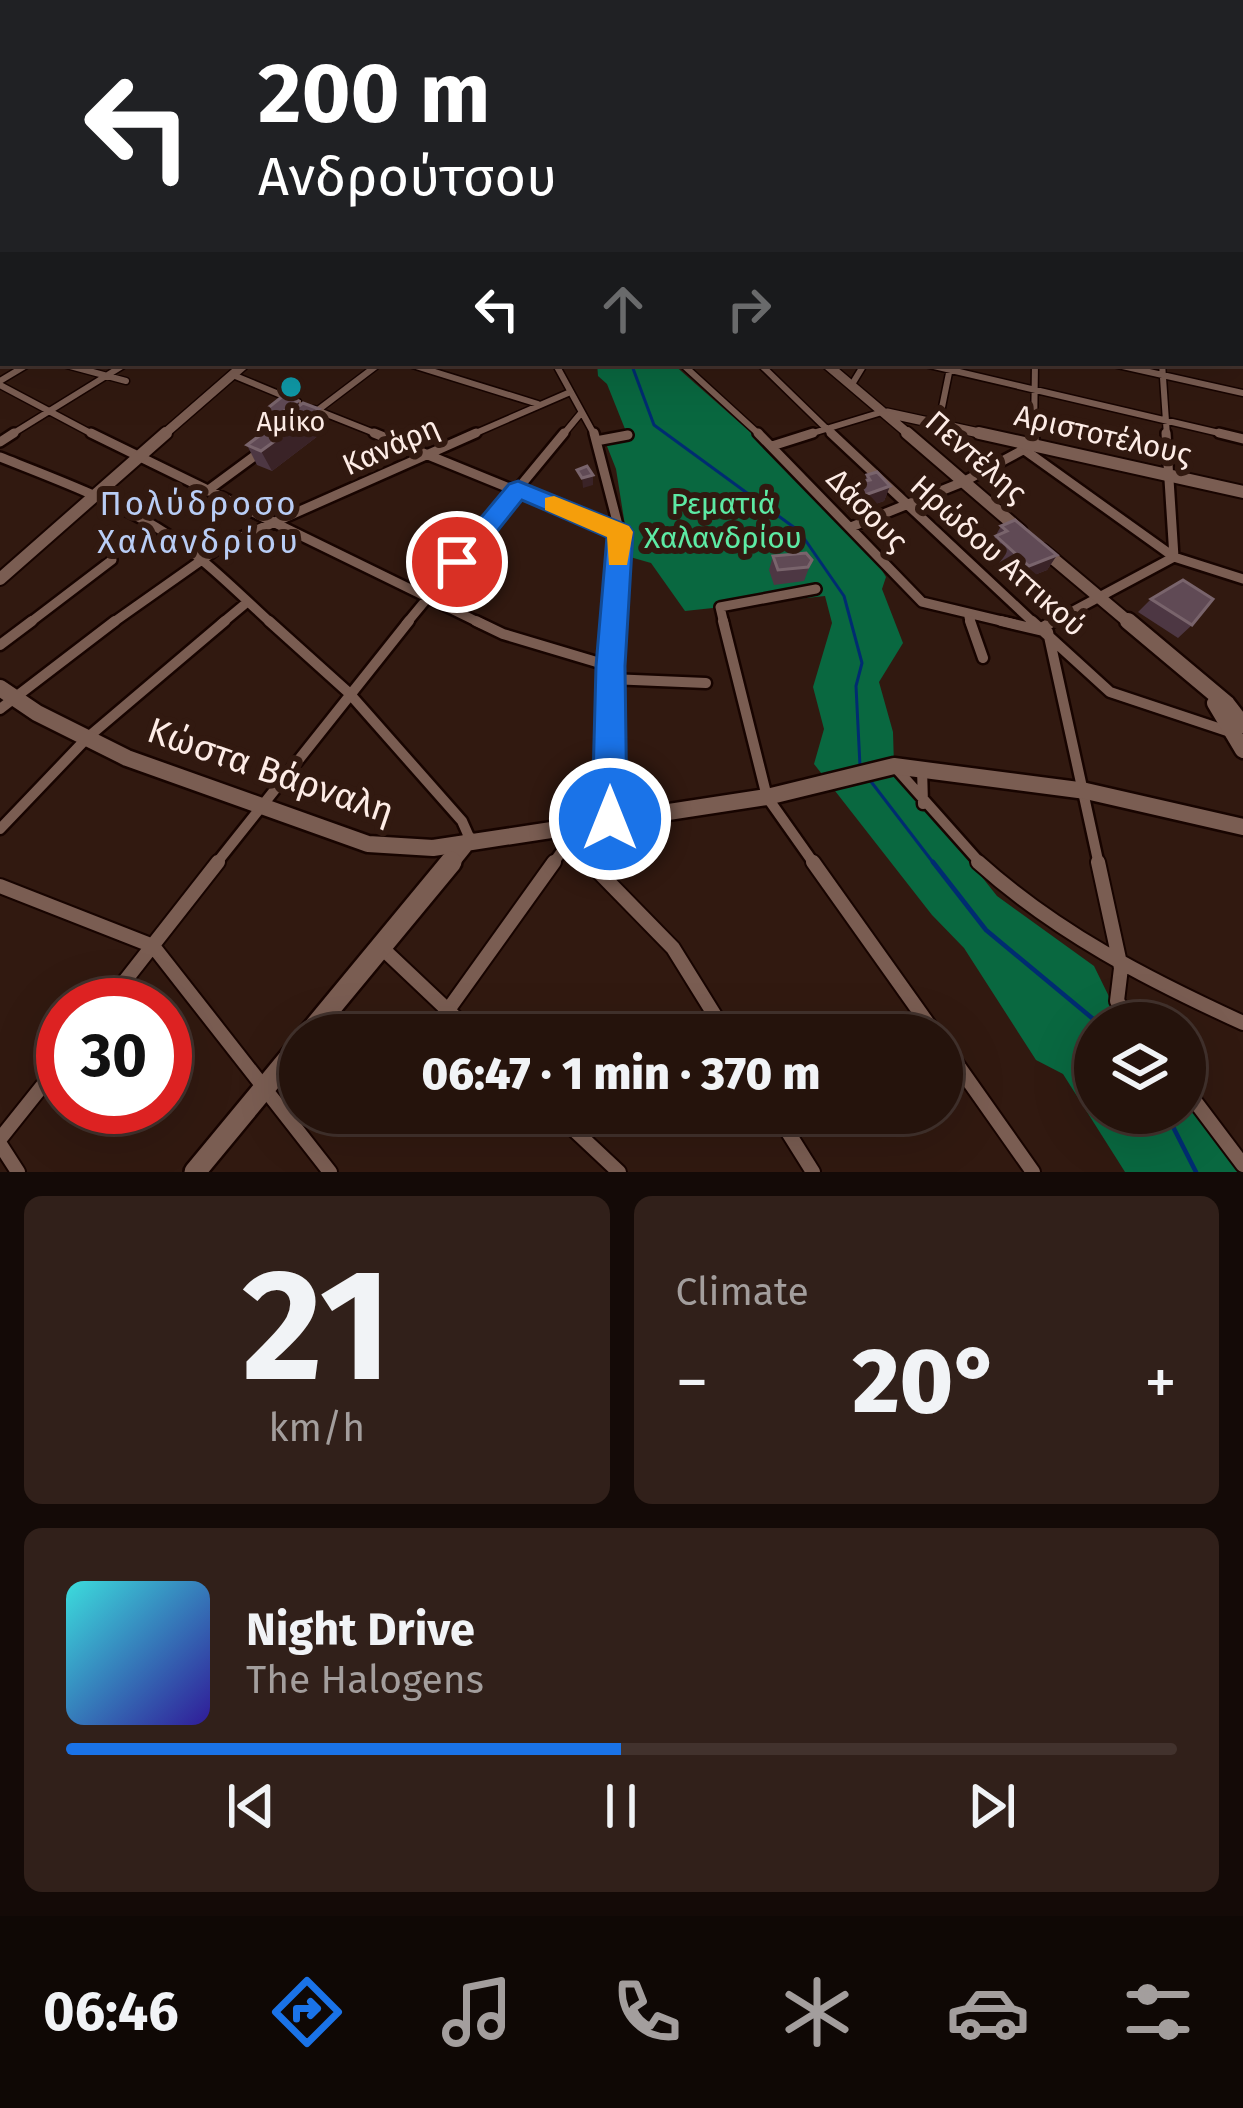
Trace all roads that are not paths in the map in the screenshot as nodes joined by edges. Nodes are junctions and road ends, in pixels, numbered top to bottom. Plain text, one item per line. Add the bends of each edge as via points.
1 (26, 366) edge
2 (69, 366) edge
3 (122, 366) edge
4 (243, 366) edge
5 (376, 366) edge
6 (416, 366) edge
7 (556, 366) edge
8 (686, 366) edge
9 (762, 366) edge
10 (828, 366) edge
11 (863, 366) edge
12 (950, 366) edge
13 (1035, 366) edge
14 (1122, 366) edge
15 (1162, 366) edge
16 (233, 375) junction
17 (1163, 375) junction
18 (106, 376) junction
19 (126, 381) dead end
20 (0, 383) edge
21 (851, 386) junction
22 (1035, 391) junction
23 (568, 393) junction
24 (1243, 393) edge
25 (538, 404) junction
26 (317, 410) junction
27 (45, 412) junction
28 (882, 412) junction
29 (581, 413) junction
30 (1166, 420) junction
31 (939, 422) junction
32 (299, 424) edge
33 (824, 427) junction
34 (628, 435) dead end
35 (1243, 440) edge
36 (596, 441) junction
37 (0, 442) edge
38 (772, 446) junction
39 (1030, 448) junction
40 (262, 451) edge
41 (431, 456) junction
42 (0, 457) edge
43 (136, 458) junction
44 (1168, 475) junction
45 (964, 482) junction
46 (518, 489) junction
47 (207, 491) junction
48 (1243, 492) edge
49 (94, 495) junction
50 (905, 506) junction
51 (272, 522) junction
52 (851, 527) junction
53 (620, 532) junction
54 (1174, 557) junction
55 (199, 558) junction
56 (112, 560) dead end
57 (0, 579) edge
58 (1243, 579) edge
59 (816, 589) dead end
60 (1097, 596) junction
61 (427, 598) junction
62 (244, 604) junction
63 (969, 616) junction
64 (1046, 630) junction
65 (0, 645) edge
66 (983, 658) dead end
67 (610, 672) junction
68 (706, 683) dead end
69 (1201, 685) junction
70 (349, 694) junction
71 (5, 699) edge
72 (1235, 708) edge
73 (1240, 736) edge
74 (87, 738) junction
75 (887, 768) junction
76 (922, 768) junction
77 (1086, 791) junction
78 (767, 797) junction
79 (923, 805) junction
80 (264, 807) junction
81 (610, 819) junction
82 (554, 826) junction
83 (1243, 827) edge
84 (0, 829) edge
85 (470, 839) junction
86 (569, 842) junction
87 (0, 886) edge
88 (153, 946) junction
89 (381, 947) junction
90 (1121, 968) junction
91 (128, 978) edge
92 (1118, 1002) edge
93 (448, 1010) junction
94 (325, 1014) edge
95 (452, 1014) edge
96 (715, 1014) edge
97 (921, 1014) edge
98 (1243, 1023) edge
99 (279, 1070) edge
100 (963, 1072) edge
101 (264, 1088) junction
102 (36, 1095) edge
103 (1206, 1115) edge
104 (578, 1134) edge
105 (789, 1134) edge
106 (0, 1142) edge
107 (1243, 1165) edge
108 (18, 1172) edge
109 (195, 1172) edge
110 (330, 1172) edge
111 (619, 1172) edge
112 (813, 1172) edge
113 (1034, 1172) edge

1 - 20 street
2 - 18 street
3 - 18 street
4 - 16 street
5 - 26 street
6 - 25 street
7 - 23 street
8 - 38 street, Δάσους
9 - 33 street, Ηρώδου Αττικού
10 - 21 street, Πεντέλης
11 - 21 street
12 - 22 street
12 - 31 street
13 - 22 street
14 - 17 street
15 - 17 street
16 - 26 street
16 - 43 street
17 - 24 street
17 - 30 street
18 - 19 street
18 - 27 street
20 - 27 street
21 - 28 street, Πεντέλης
22 - 30 street
22 - 39 street
23 - 25 street, Κανάρη
23 - 29 street
25 - 41 street, Κανάρη
26 - 32 street
26 - 41 street
27 - 37 street
27 - 43 street
28 - 31 street, Αριστοτέλους
28 - 33 street
28 - 45 street, Πεντέλης
29 - 36 street
29 - 46 street
30 - 35 street
30 - 44 street
31 - 39 street, Αριστοτέλους
33 - 38 street
33 - 50 street, Ηρώδου Αττικού
34 - 36 street
36 - 53 street
38 - 52 street, Δάσους
39 - 44 street, Αριστοτέλους
39 - 45 street
39 - 54 street
40 - 47 street
41 - 46 street
41 - 51 street, Κανάρη
42 - 49 street
43 - 47 street
43 - 49 street
44 - 48 street, Αριστοτέλους
44 - 54 street
45 - 50 street
45 - 60 street, Πεντέλης
46 - 53 street
46 - 61 street
47 - 51 street
49 - 55 street
49 - 57 street
50 - 52 street
50 - 64 street, Ηρώδου Αττικού
51 - 55 street, Κανάρη
51 - 61 street
52 - 63 street, Δάσους via 922,602
53 - 67 street
54 - 58 street
54 - 60 street
55 - 62 street
55 - 71 street, Κανάρη
56 - 65 street
59 - 78 street via 720,608
60 - 64 street
60 - 69 street, Πεντέλης
61 - 67 street
61 - 70 street
62 - 70 street
62 - 74 street
63 - 64 street, Δάσους
63 - 66 street
64 - 73 street, Ηρώδου Αττικού via 1115,695
64 - 77 street
67 - 68 street
67 - 81 street
69 - 72 street
69 - 73 street
70 - 80 street
70 - 85 street
71 - 74 street, Κώστα Βάρναλη
72 - 73 street
74 - 80 street, Κώστα Βάρναλη
74 - 84 street
75 - 76 street, Κώστα Βάρναλη
75 - 78 street, Κώστα Βάρναλη
75 - 79 street
76 - 77 street, Κώστα Βάρναλη
76 - 79 street
77 - 83 street, Κώστα Βάρναλη
77 - 90 street
78 - 81 street, Κώστα Βάρναλη
78 - 97 street
79 - 90 street via 1032,912
80 - 85 street, Κώστα Βάρναλη via 383,847
80 - 88 street
81 - 82 street, Κώστα Βάρναλη
82 - 85 street, Κώστα Βάρναλη
82 - 86 street
85 - 89 street
86 - 93 street
86 - 96 street via 674,948
87 - 88 street
88 - 91 street
88 - 101 street
89 - 93 street
89 - 94 street
90 - 92 street
90 - 98 street
93 - 95 street
99 - 101 street
100 - 113 street
101 - 109 street
101 - 110 street
102 - 106 street
103 - 107 street
104 - 111 street
105 - 112 street
106 - 108 street

